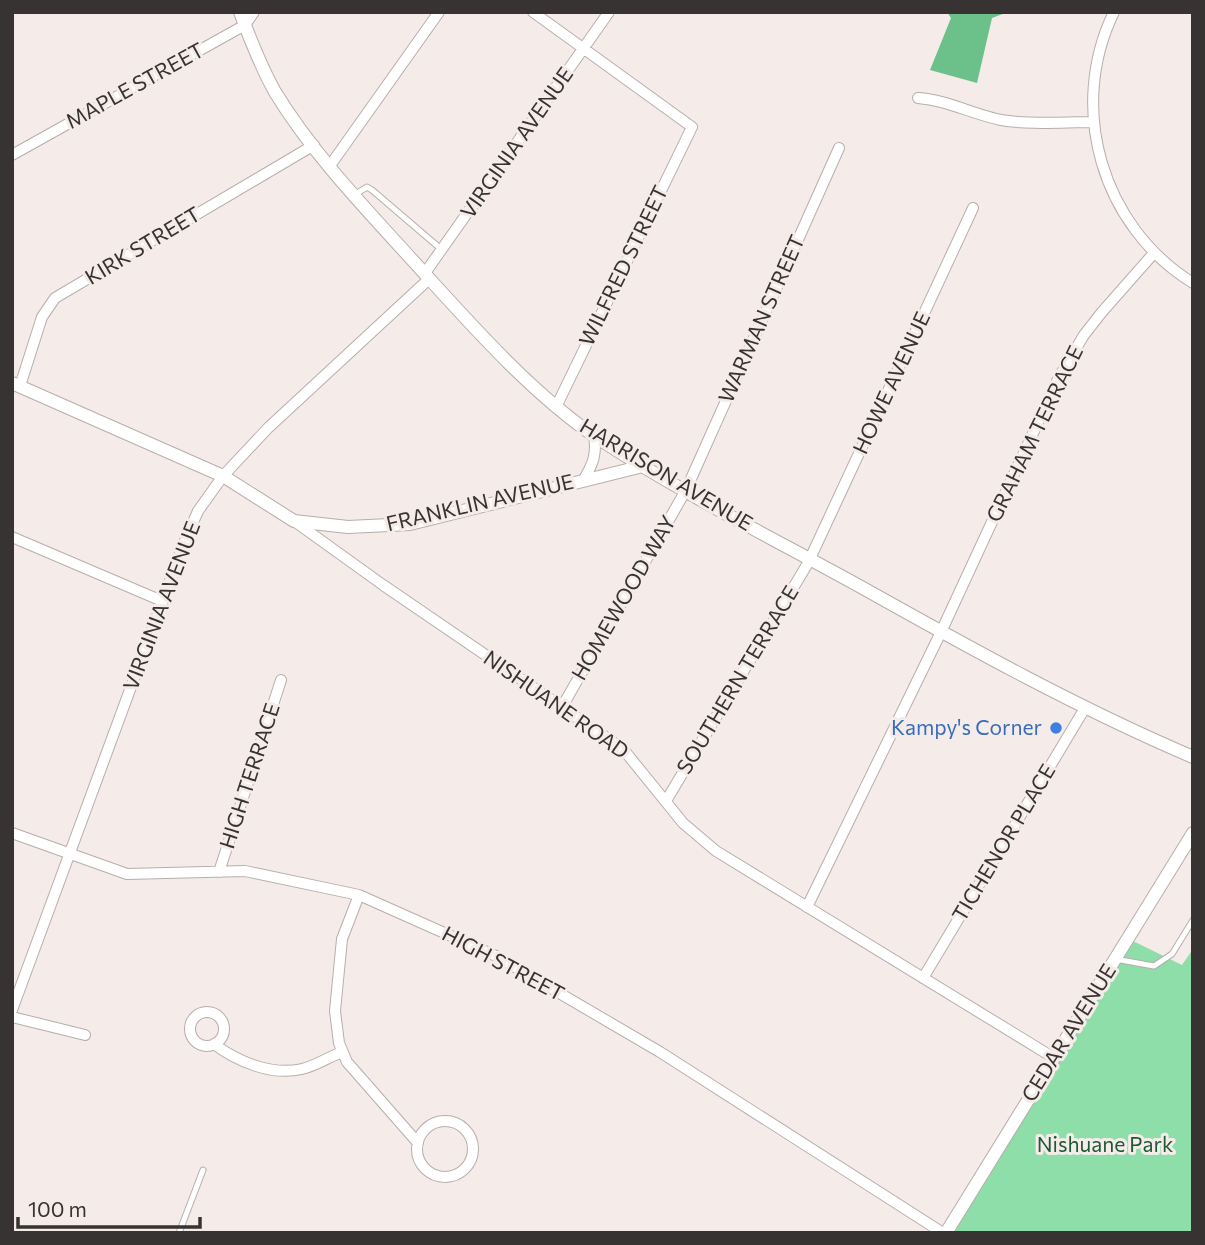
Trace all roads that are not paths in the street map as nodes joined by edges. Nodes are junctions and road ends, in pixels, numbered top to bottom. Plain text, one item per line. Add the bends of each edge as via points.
1 (240, 12) edge
2 (254, 12) edge
3 (439, 12) edge
4 (533, 12) edge
5 (609, 12) edge
6 (1114, 12) edge
7 (245, 25) junction
8 (584, 48) junction
9 (918, 98) dead end
10 (1093, 122) junction
11 (314, 145) junction
12 (839, 148) dead end
13 (12, 155) edge
14 (329, 167) junction
15 (354, 195) junction
16 (973, 208) dead end
17 (441, 250) junction
18 (1154, 253) junction
19 (427, 276) junction
20 (1193, 283) edge
21 (16, 385) edge
22 (557, 405) junction
23 (594, 436) junction
24 (643, 466) junction
25 (223, 475) junction
26 (584, 479) junction
27 (686, 490) junction
28 (294, 521) junction
29 (12, 537) edge
30 (810, 559) junction
31 (162, 601) junction
32 (941, 632) junction
33 (281, 680) dead end
34 (562, 707) junction
35 (1085, 708) junction
36 (1192, 754) edge
37 (666, 801) junction
38 (12, 833) edge
39 (1193, 833) edge
40 (70, 853) junction
41 (219, 872) junction
42 (359, 895) junction
43 (807, 907) junction
44 (1193, 920) edge
45 (1115, 959) junction
46 (923, 978) junction
47 (12, 1010) edge
48 (12, 1017) edge
49 (85, 1035) dead end
50 (214, 1044) dead end
51 (342, 1052) junction
52 (1054, 1058) junction
53 (418, 1143) junction
54 (203, 1170) dead end
55 (179, 1233) edge
56 (945, 1233) edge

1 - 7 street, HARRISON AVENUE
2 - 7 street, MAPLE STREET
3 - 14 street
4 - 8 street
5 - 8 street, VIRGINIA AVENUE
6 - 10 street via 1096,64
7 - 11 street, HARRISON AVENUE via 276,92
7 - 13 street, MAPLE STREET
8 - 17 street, VIRGINIA AVENUE
8 - 22 street, WILFRED STREET via 692,127
9 - 10 street via 939,99 1004,120
10 - 18 street via 1097,151 1112,192
11 - 14 street, HARRISON AVENUE
11 - 21 street, KIRK STREET via 55,298 42,317
12 - 27 street, WARMAN STREET
14 - 15 street, HARRISON AVENUE
15 - 17 lane via 367,187 372,190
15 - 19 street, HARRISON AVENUE
16 - 30 street, HOWE AVENUE
17 - 19 street, VIRGINIA AVENUE
18 - 20 street
18 - 32 street, GRAHAM TERRACE via 1084,335 1059,377
19 - 22 street, HARRISON AVENUE via 509,364
19 - 25 street, VIRGINIA AVENUE
21 - 25 street, FRANKLIN AVENUE
22 - 23 street, HARRISON AVENUE
23 - 24 street, HARRISON AVENUE
23 - 26 street via 597,451
24 - 26 street, FRANKLIN AVENUE
24 - 27 street, HARRISON AVENUE
25 - 28 street, FRANKLIN AVENUE
25 - 31 street, VIRGINIA AVENUE via 198,511
26 - 28 street, FRANKLIN AVENUE via 410,524 348,527
27 - 30 street, HARRISON AVENUE
27 - 34 street, HOMEWOOD WAY
28 - 34 street, NISHUANE ROAD
29 - 31 street
30 - 32 street, HARRISON AVENUE
30 - 37 street, SOUTHERN TERRACE
31 - 40 street, VIRGINIA AVENUE
32 - 35 street, HARRISON AVENUE
32 - 43 street, GRAHAM TERRACE
33 - 41 street, HIGH TERRACE
34 - 37 street, NISHUANE ROAD via 623,749
35 - 36 street, HARRISON AVENUE
35 - 46 street, TICHENOR PLACE
37 - 43 street, NISHUANE ROAD via 683,823 716,851
38 - 40 street, HIGH STREET
39 - 45 street, CEDAR AVENUE
40 - 41 street, HIGH STREET via 127,874
40 - 47 street, VIRGINIA AVENUE
41 - 42 street, HIGH STREET via 245,871
42 - 51 street via 342,939 338,970 335,1011
42 - 56 street, HIGH STREET via 496,956 660,1052
43 - 46 street, NISHUANE ROAD
44 - 45 lane via 1172,954 1154,966
45 - 52 street, CEDAR AVENUE
46 - 52 street, NISHUANE ROAD
48 - 49 street
50 - 51 street via 243,1061 282,1071 302,1069
51 - 53 street
52 - 56 street, CEDAR AVENUE
53 - 53 street via 421,1164 440,1177 457,1175 472,1157 469,1134 456,1123 430,1125
54 - 55 lane

